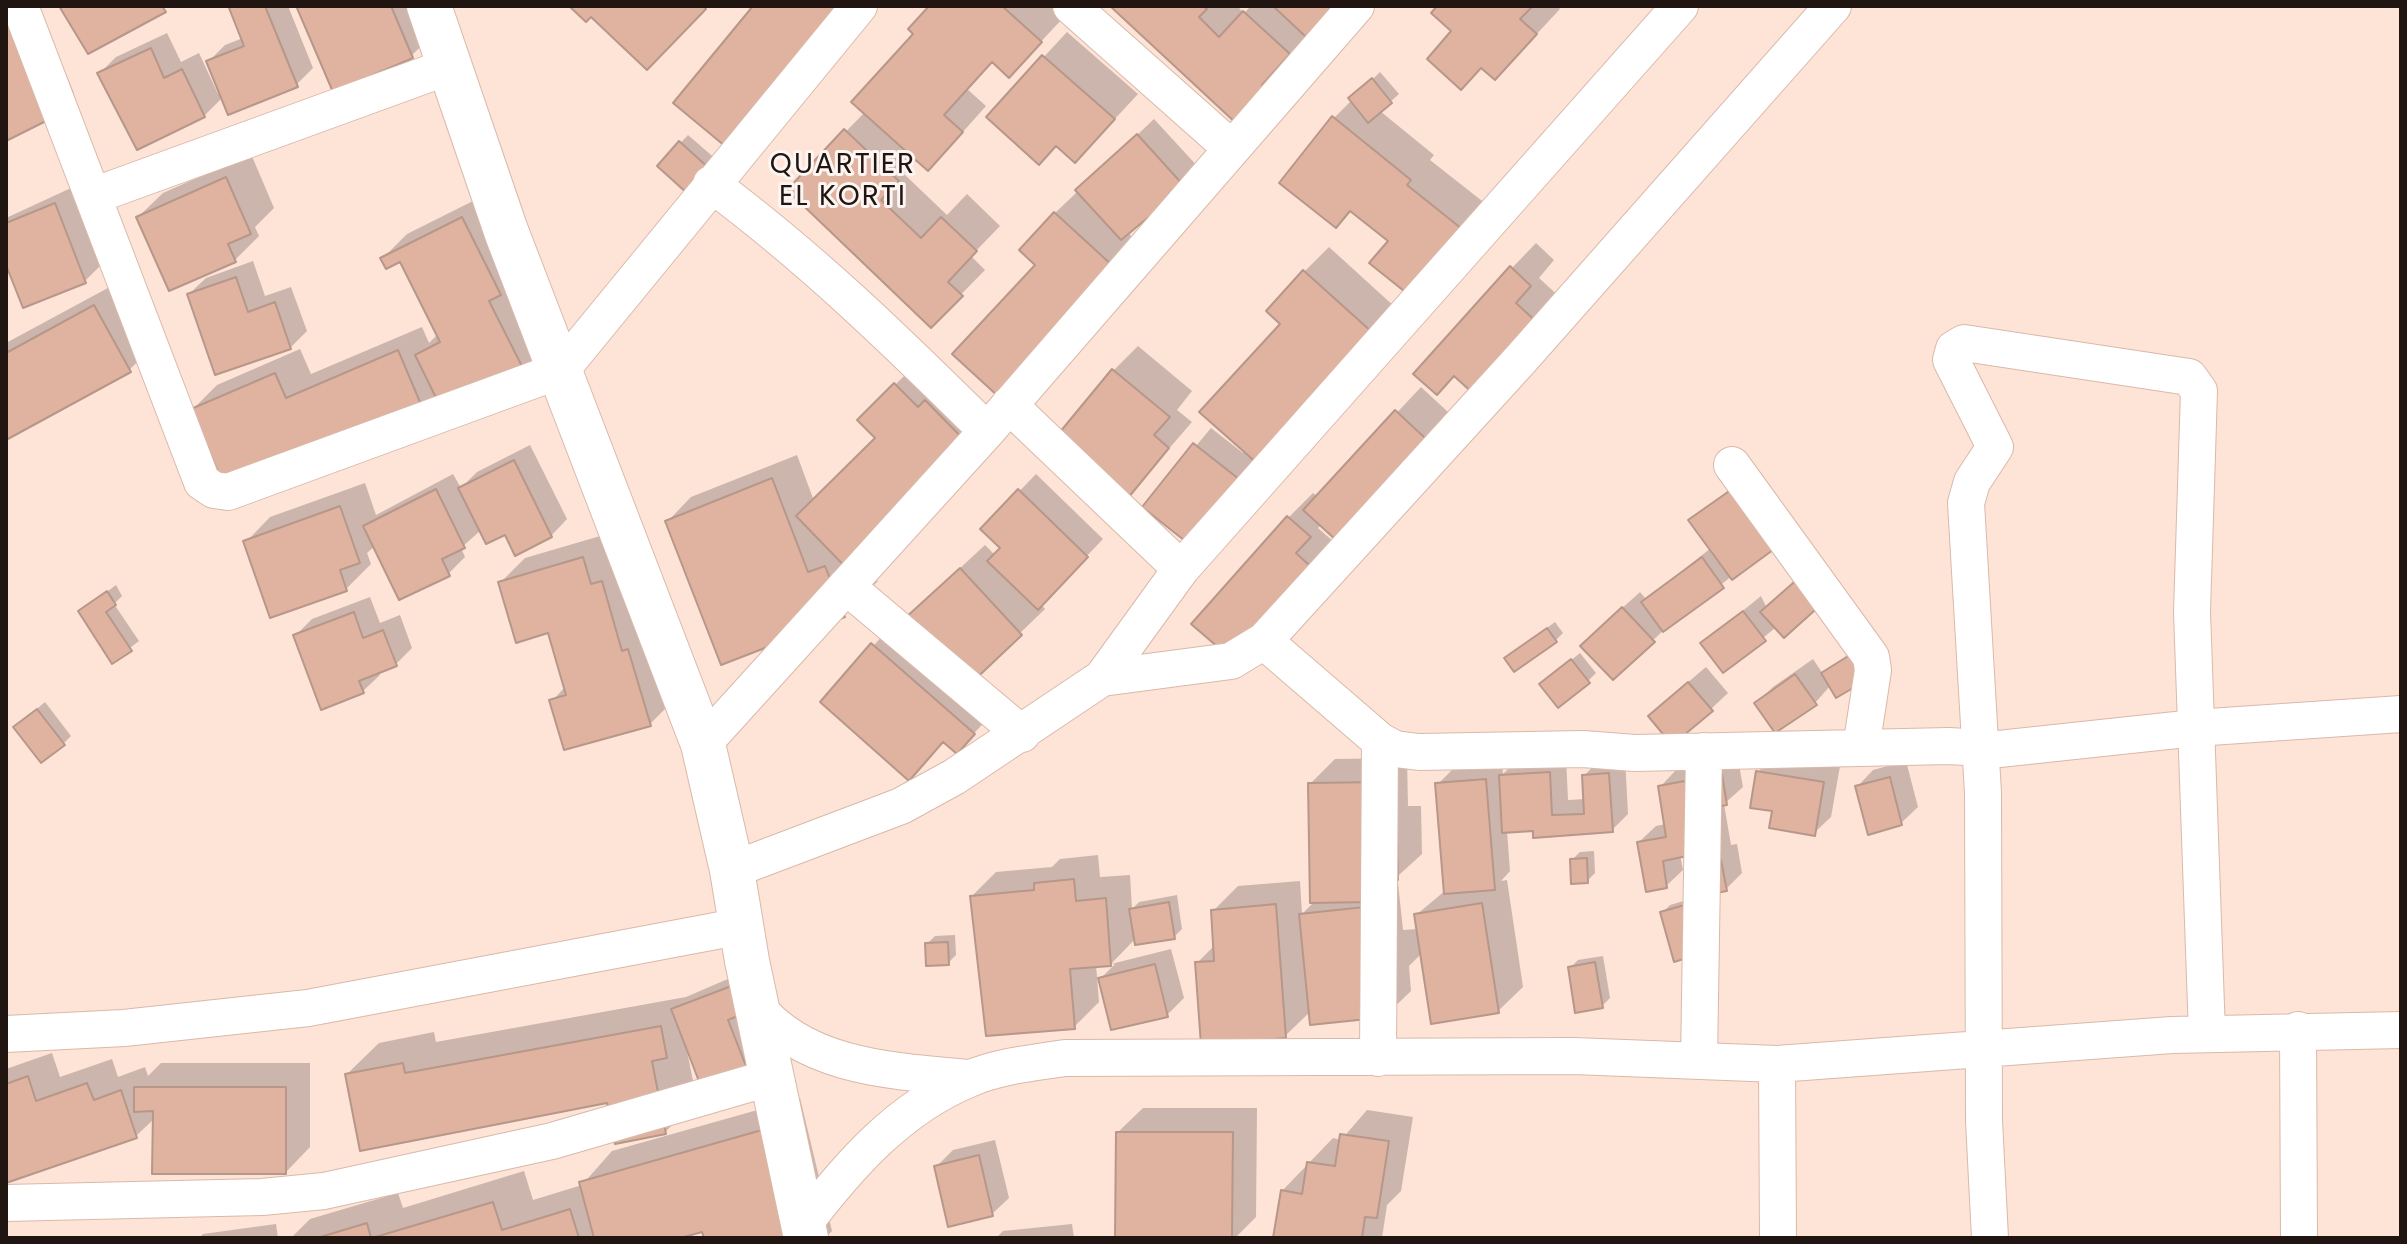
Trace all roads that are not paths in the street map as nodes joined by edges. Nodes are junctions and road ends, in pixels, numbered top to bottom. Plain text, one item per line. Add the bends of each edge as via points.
1 (20, 6) edge
2 (429, 6) edge
3 (859, 6) edge
4 (1071, 6) edge
5 (1356, 6) edge
6 (1680, 6) edge
7 (1833, 6) edge
8 (450, 66) junction
9 (1231, 148) junction
10 (711, 184) junction
11 (93, 196) junction
12 (561, 370) junction
13 (998, 418) junction
14 (1732, 465) dead end
15 (1181, 569) junction
16 (846, 586) junction
17 (1264, 641) junction
18 (1102, 678) junction
19 (2401, 714) edge
20 (2195, 728) junction
21 (1022, 734) junction
22 (1380, 741) junction
23 (703, 744) junction
24 (1861, 748) junction
25 (1980, 748) junction
26 (1704, 751) junction
27 (732, 870) junction
28 (742, 926) junction
29 (756, 1006) junction
30 (2298, 1030) junction
31 (2401, 1030) edge
32 (6, 1034) edge
33 (2207, 1034) junction
34 (1986, 1048) junction
35 (1378, 1058) junction
36 (1699, 1061) junction
37 (1777, 1064) junction
38 (772, 1077) junction
39 (970, 1078) junction
40 (6, 1203) edge
41 (805, 1231) edge
42 (1778, 1238) edge
43 (1990, 1238) edge
44 (2299, 1238) edge

1 - 11 street
2 - 8 street
3 - 10 street
4 - 9 street
5 - 9 street
6 - 15 street
7 - 17 street
8 - 11 street
8 - 12 street
9 - 13 street
10 - 12 street
10 - 13 street
11 - 12 street via 202,482 214,490 228,492
12 - 23 street
13 - 15 street
13 - 16 street
14 - 24 street via 1871,657
15 - 18 street
16 - 21 street
16 - 23 street
17 - 18 street via 1231,661
17 - 22 street
18 - 21 street
19 - 20 street
20 - 25 street
20 - 25 street via 2192,612 2199,391 2189,377 1974,342 1954,349 1951,360 1995,447 1972,482 1966,503
20 - 33 street
21 - 27 street via 901,806
22 - 26 street via 1419,752
22 - 35 street
23 - 27 street
24 - 25 street
24 - 26 street
25 - 34 street
26 - 36 street
27 - 28 street
28 - 29 street
28 - 32 street via 308,1008 124,1028
29 - 38 street
29 - 39 street via 801,1046 873,1066
30 - 31 street
30 - 33 street
30 - 44 street
33 - 34 street
34 - 37 street
34 - 43 street
35 - 36 street
35 - 39 street via 1065,1058
36 - 37 street
37 - 42 street
38 - 40 street via 552,1141 324,1191
38 - 41 street
39 - 41 street via 897,1121 836,1183

